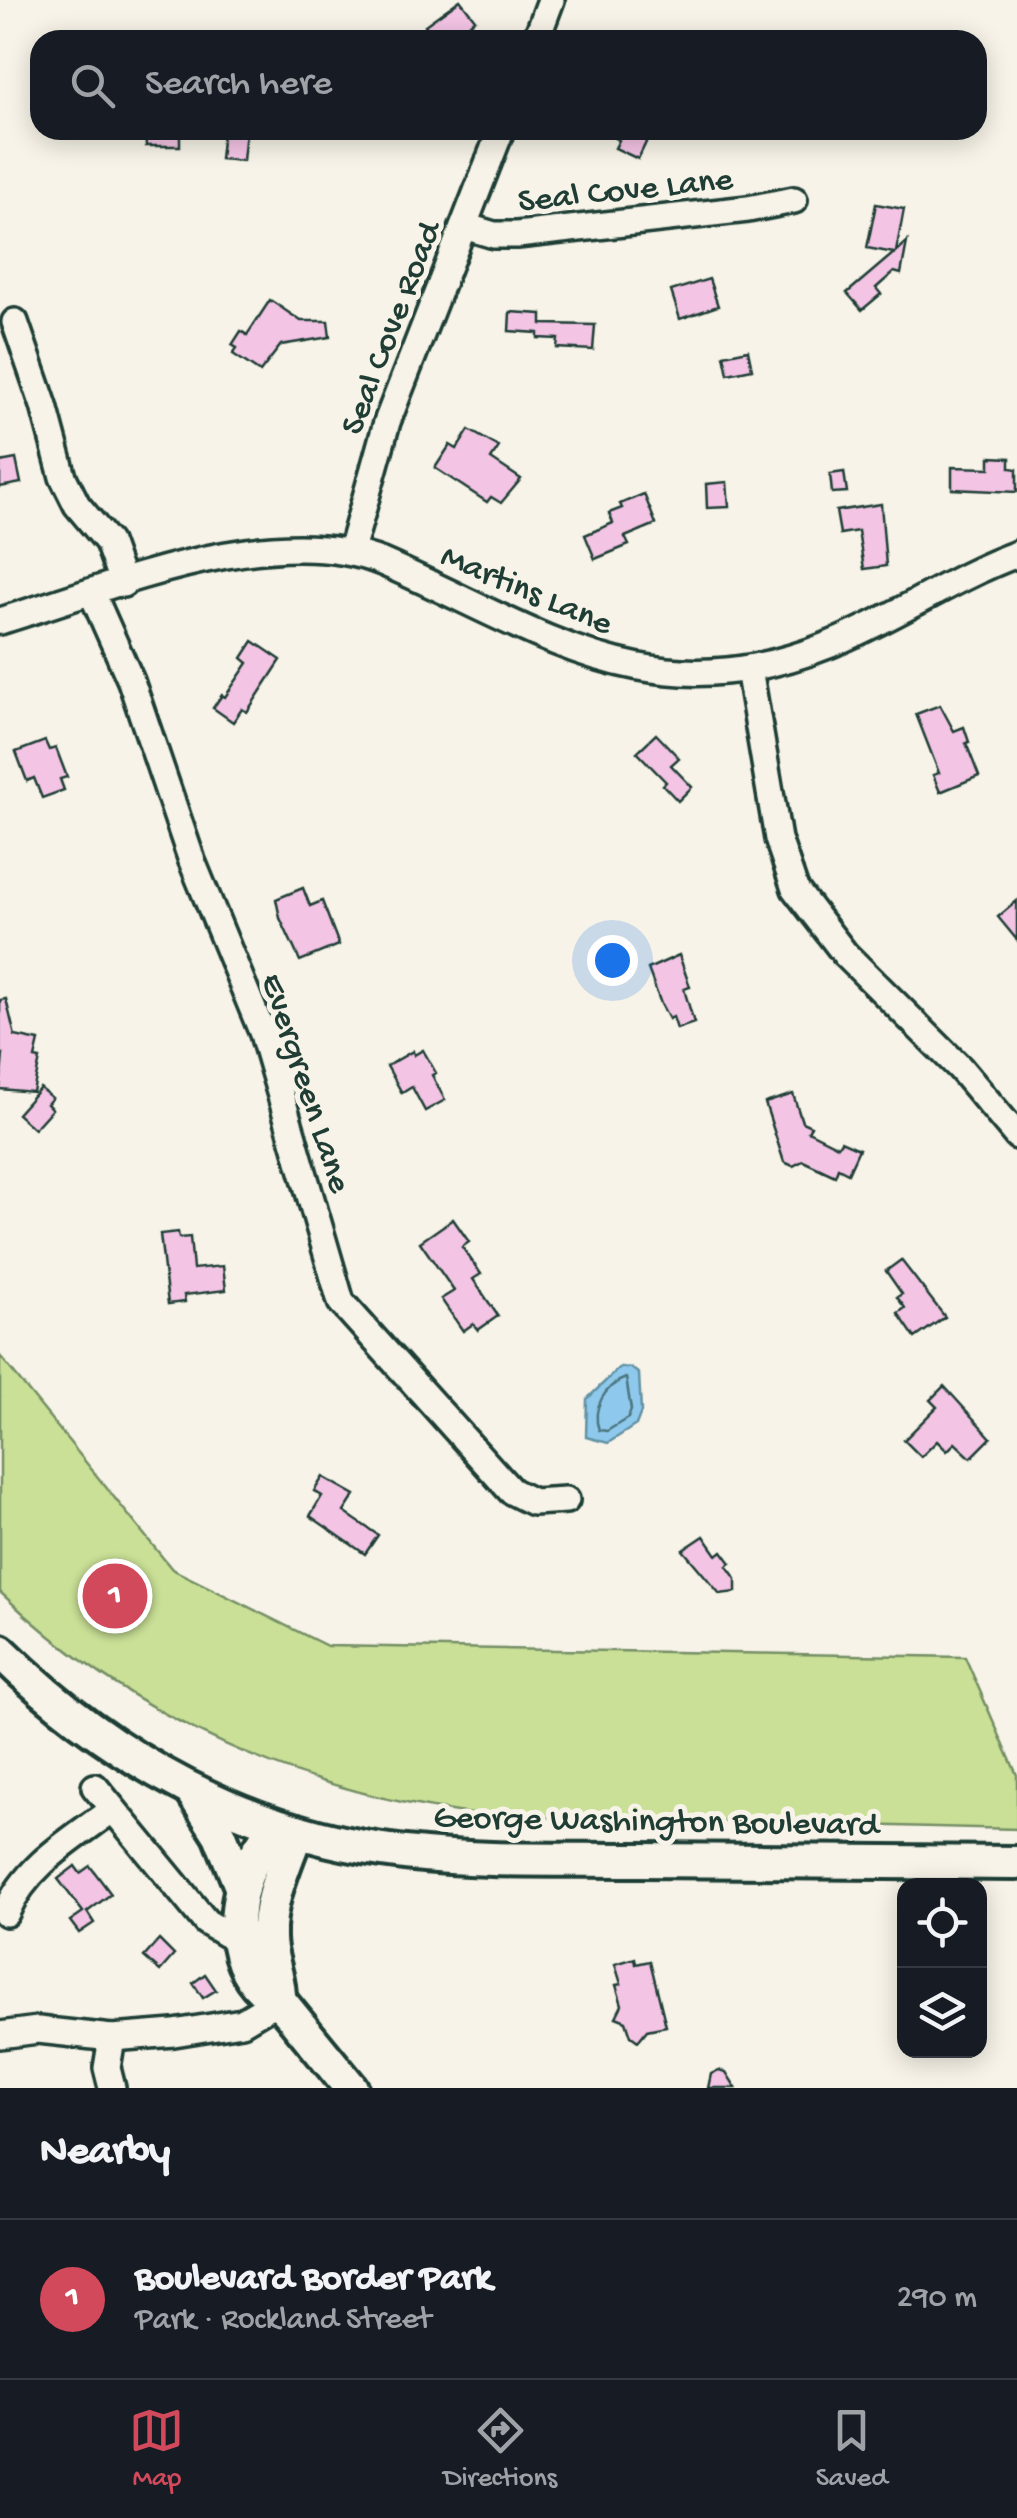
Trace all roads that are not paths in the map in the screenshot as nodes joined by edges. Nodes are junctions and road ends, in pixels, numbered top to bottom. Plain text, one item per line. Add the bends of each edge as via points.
1 (551, 0) edge
2 (540, 30) edge
3 (497, 140) edge
4 (794, 200) dead end
5 (464, 226) junction
6 (15, 322) dead end
7 (351, 552) junction
8 (1017, 554) edge
9 (122, 584) junction
10 (92, 593) junction
11 (0, 621) edge
12 (749, 668) junction
13 (1017, 1136) edge
14 (566, 1500) dead end
15 (0, 1651) edge
16 (94, 1786) dead end
17 (192, 1791) junction
18 (113, 1809) junction
19 (286, 1828) junction
20 (1017, 1863) edge
21 (242, 1889) junction
22 (6, 1913) dead end
23 (253, 1936) junction
24 (280, 2000) junction
25 (0, 2035) edge
26 (112, 2038) junction
27 (112, 2088) edge
28 (351, 2088) edge

1 - 2 street
3 - 5 street, Seal Cove Road
4 - 5 street, Seal Cove Lane via 517,235
5 - 7 street, Seal Cove Road via 388,422
6 - 9 street via 63,477 108,542
7 - 9 street, Martins Lane via 270,548
7 - 12 street, Martins Lane via 604,660 678,674
8 - 12 street, Martins Lane via 847,637
9 - 10 street, Martins Lane
10 - 11 street, Martins Lane
10 - 14 street, Evergreen Lane via 263,1034 341,1302 511,1490 533,1502
12 - 13 street via 778,839 795,889 845,954 960,1068
15 - 17 main road, George Washington Boulevard via 81,1723
16 - 18 street
17 - 19 main road, George Washington Boulevard
17 - 21 main road
18 - 22 street via 43,1861
18 - 23 street via 206,1922
19 - 20 main road, George Washington Boulevard via 364,1848 466,1858
19 - 21 main road via 249,1868
19 - 23 main road via 273,1906
21 - 23 main road
23 - 24 main road via 280,1978
24 - 26 street via 235,2024
24 - 28 main road
25 - 26 street via 38,2030
26 - 27 street

